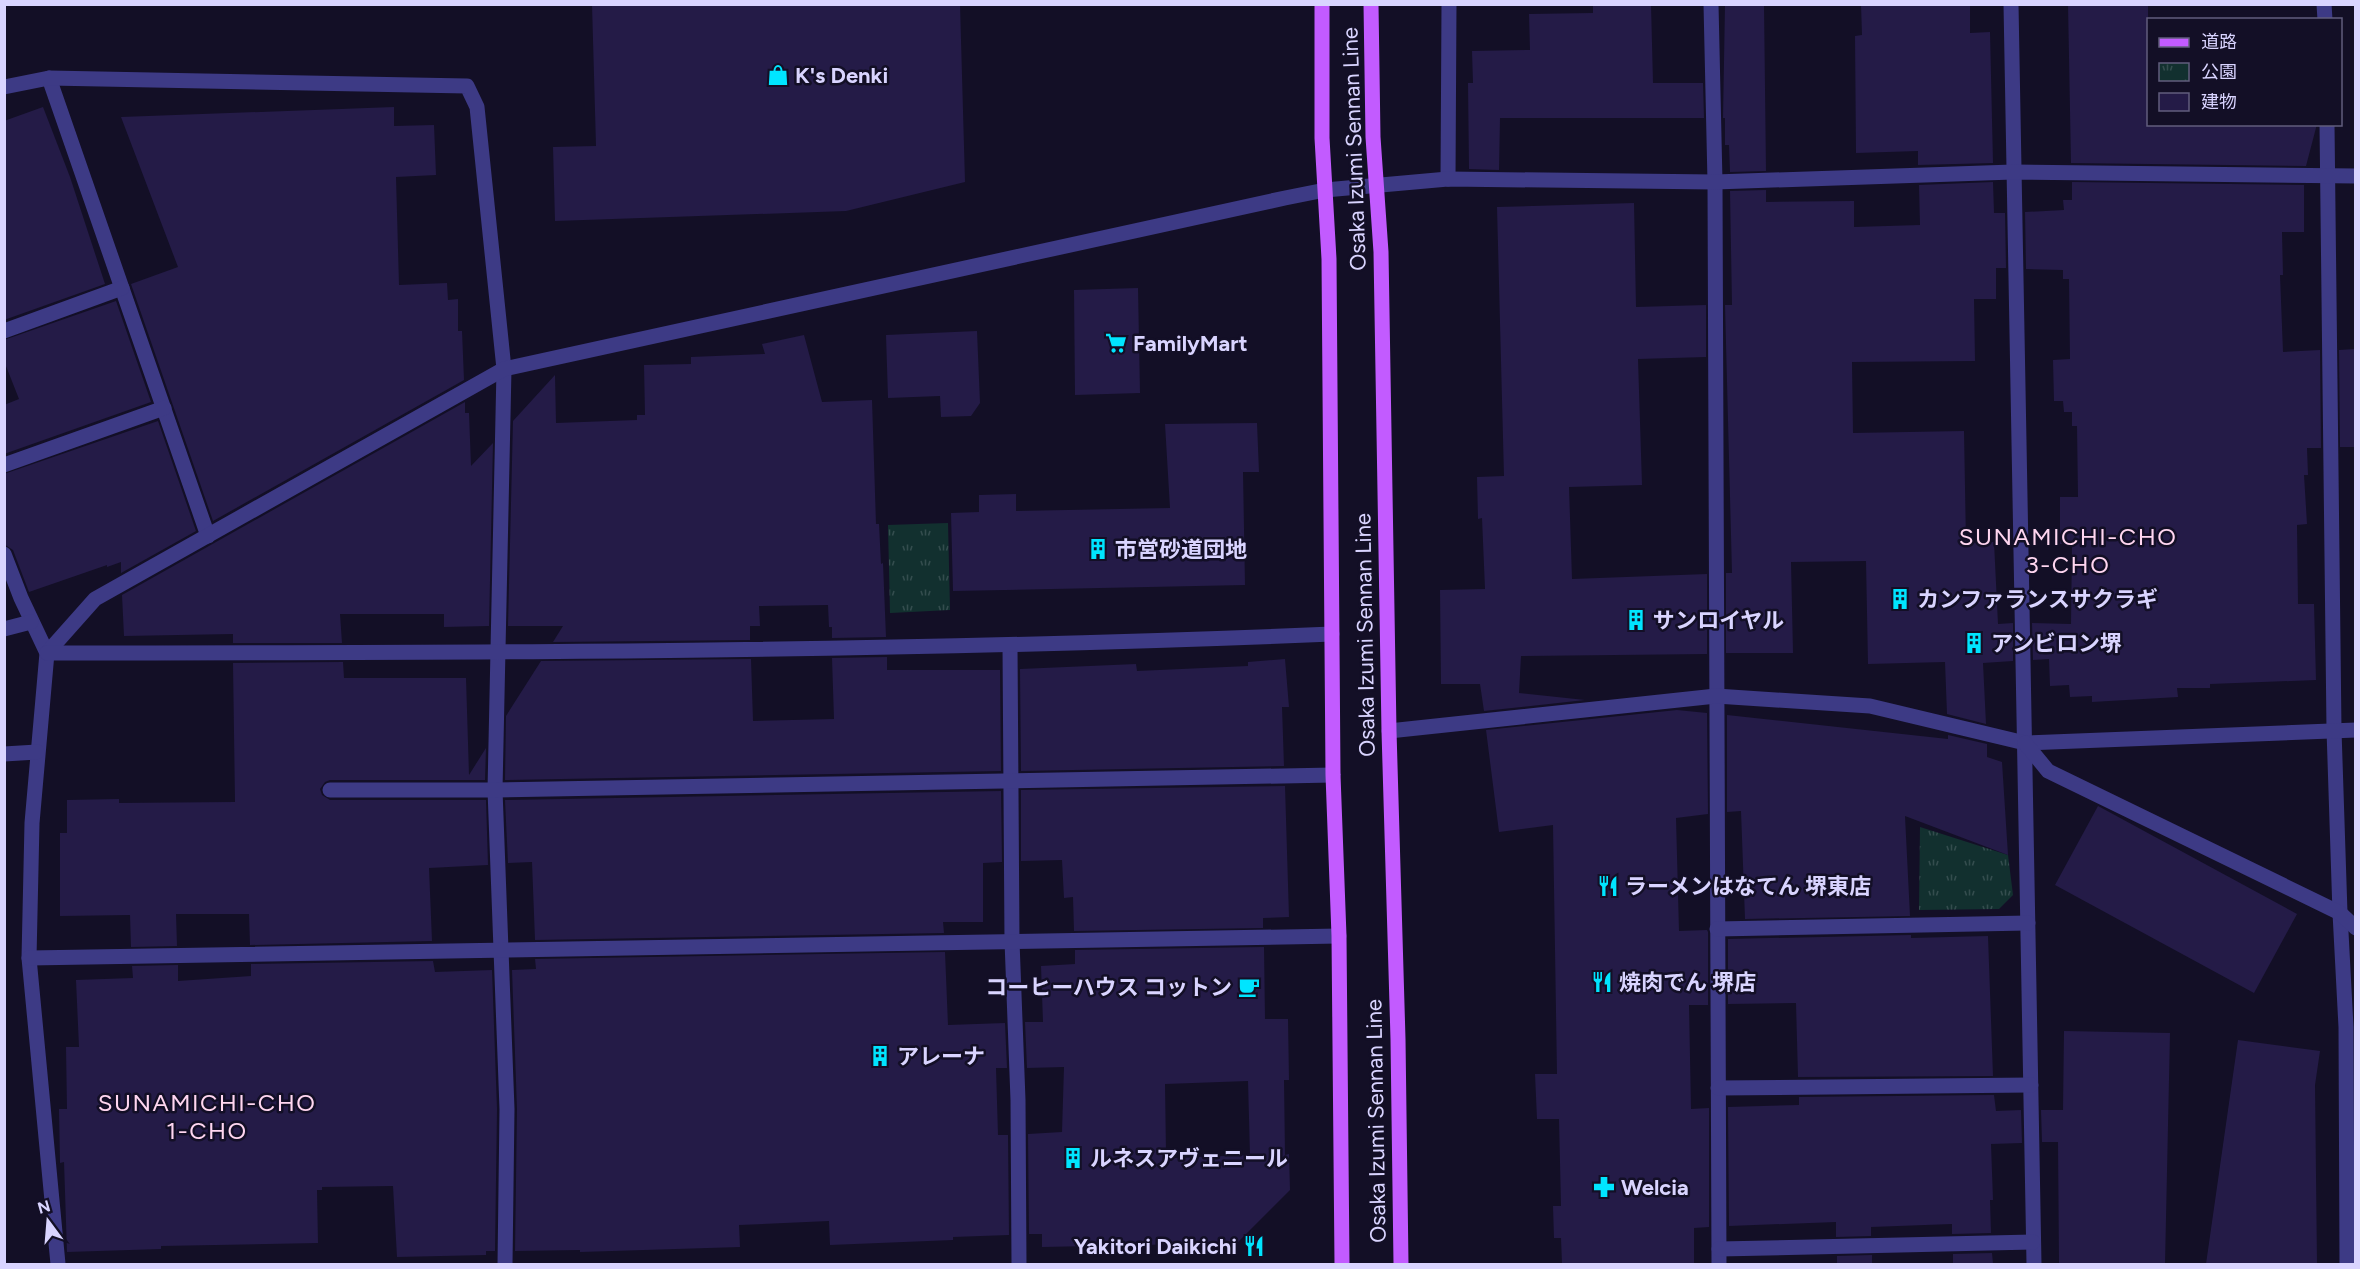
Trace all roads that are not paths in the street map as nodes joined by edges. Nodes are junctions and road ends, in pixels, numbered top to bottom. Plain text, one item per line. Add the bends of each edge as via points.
1 (1322, 4) edge
2 (1371, 4) edge
3 (1449, 4) edge
4 (1711, 4) edge
5 (2011, 4) edge
6 (49, 78) junction
7 (4, 87) edge
8 (2327, 126) edge
9 (2013, 172) junction
10 (2328, 176) junction
11 (2355, 176) edge
12 (1448, 179) junction
13 (1715, 182) junction
14 (1376, 185) junction
15 (1325, 190) junction
16 (122, 288) junction
17 (4, 331) edge
18 (504, 369) junction
19 (164, 408) junction
20 (4, 465) edge
21 (208, 536) junction
22 (4, 554) edge
23 (31, 622) junction
24 (4, 629) edge
25 (1332, 634) junction
26 (1011, 646) junction
27 (47, 653) junction
28 (497, 653) junction
29 (1716, 696) junction
30 (2334, 730) junction
31 (2355, 730) edge
32 (1389, 731) junction
33 (2025, 743) junction
34 (37, 752) junction
35 (4, 754) edge
36 (1333, 775) junction
37 (1012, 780) junction
38 (330, 790) dead end
39 (495, 790) junction
40 (2340, 913) junction
41 (2028, 923) junction
42 (2355, 928) edge
43 (1717, 929) junction
44 (1339, 936) junction
45 (1012, 941) junction
46 (501, 950) junction
47 (29, 958) junction
48 (2351, 1032) edge
49 (2031, 1085) junction
50 (1718, 1088) junction
51 (2033, 1242) junction
52 (1719, 1257) edge
53 (58, 1264) edge
54 (505, 1264) edge
55 (1019, 1264) edge
56 (1342, 1264) edge
57 (1401, 1264) edge
58 (2034, 1264) edge
59 (2347, 1264) edge

1 - 15 main road, Osaka Izumi Sennan Line
2 - 14 main road, Osaka Izumi Sennan Line
3 - 12 street
4 - 13 street
5 - 9 street
6 - 7 street
6 - 16 street
6 - 18 street via 467,86 477,107
8 - 10 street
9 - 10 street
9 - 13 street
9 - 33 street
10 - 11 street
10 - 30 street
12 - 13 street
12 - 14 street
13 - 29 street
14 - 15 street
14 - 32 main road, Osaka Izumi Sennan Line via 1381,252
15 - 18 street
15 - 25 main road, Osaka Izumi Sennan Line
16 - 17 street
16 - 19 street
18 - 21 street
18 - 28 street
19 - 20 street
19 - 21 street
21 - 27 street via 95,599
22 - 23 street
23 - 24 street
23 - 27 street
25 - 26 street
25 - 36 main road, Osaka Izumi Sennan Line
26 - 28 street
26 - 37 street
27 - 28 street
27 - 34 street
28 - 39 street
29 - 32 street
29 - 33 street via 1870,706
29 - 43 street
30 - 31 street
30 - 33 street
30 - 40 street
32 - 57 main road, Osaka Izumi Sennan Line
33 - 40 street via 2048,771
33 - 41 street
34 - 35 street
34 - 47 street
36 - 37 street
36 - 44 main road, Osaka Izumi Sennan Line
37 - 39 street
37 - 45 street
38 - 39 street
39 - 46 street
40 - 42 street
40 - 48 street
41 - 43 street
41 - 49 street
43 - 50 street
44 - 45 street
44 - 56 main road, Osaka Izumi Sennan Line
45 - 46 street
45 - 55 street
46 - 47 street
46 - 54 street via 507,1109
47 - 53 street
48 - 59 street
49 - 50 street
49 - 51 street
50 - 52 street
51 - 52 street
51 - 58 street

